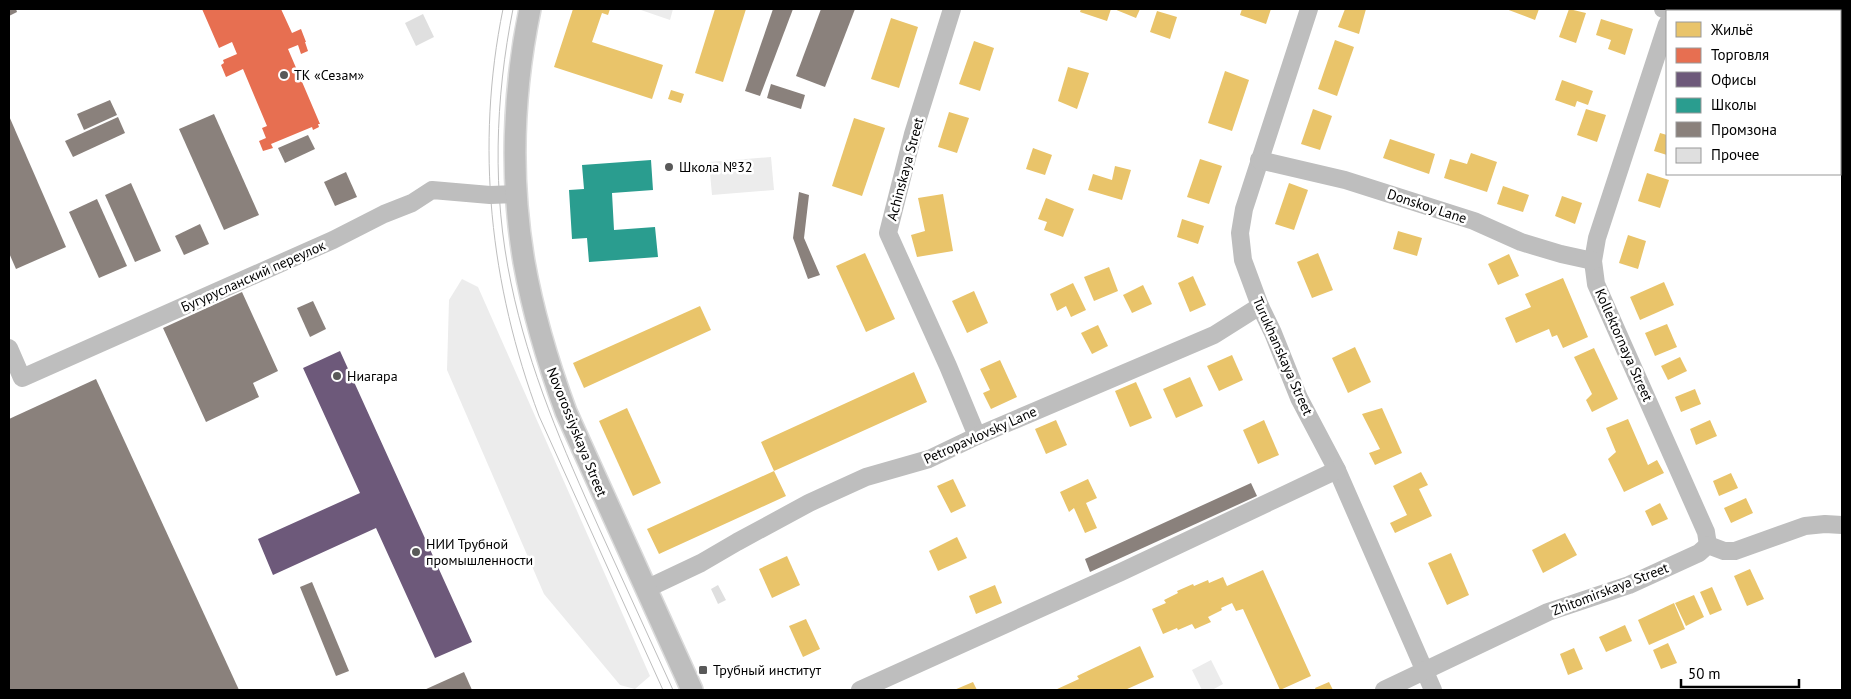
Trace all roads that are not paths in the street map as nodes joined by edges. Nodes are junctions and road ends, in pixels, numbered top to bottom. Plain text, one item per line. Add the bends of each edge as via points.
1 (530, 9) edge
2 (952, 9) edge
3 (1308, 9) edge
4 (1666, 27) edge
5 (1260, 160) junction
6 (517, 194) junction
7 (1593, 261) junction
8 (1260, 306) junction
9 (9, 348) edge
10 (977, 436) junction
11 (1337, 470) junction
12 (1842, 525) edge
13 (1708, 545) junction
14 (646, 589) junction
15 (1425, 671) junction
16 (692, 690) edge
17 (860, 690) edge
18 (1384, 690) edge
19 (1433, 690) edge

1 - 6 main road, Novorossiyskaya Street via 518,92
2 - 10 street, Achinskaya Street via 913,134 888,232
3 - 5 street, Turukhanskaya Street
4 - 7 street, Kollektornaya Street via 1597,238
5 - 7 street, Donskoy Lane via 1345,180 1474,221 1521,242
5 - 8 street, Turukhanskaya Street via 1240,233 1243,260
6 - 9 street, Бугурусланский переулок via 432,190 412,203 333,240 22,378
6 - 14 main road, Novorossiyskaya Street via 524,262 552,372 570,421
7 - 13 street, Kollektornaya Street via 1596,284 1706,532
8 - 10 street, Petropavlovsky Lane via 1214,334
8 - 11 street, Turukhanskaya Street via 1299,398
10 - 14 street, Petropavlovsky Lane via 929,459 866,477 809,503 701,563
11 - 15 street, Turukhanskaya Street
11 - 17 street
12 - 13 street via 1805,526 1735,551
13 - 15 street, Zhitomirskaya Street via 1699,553 1629,585 1548,612
14 - 16 main road, Novorossiyskaya Street
15 - 18 street, Zhitomirskaya Street
15 - 19 street, Turukhanskaya Street

